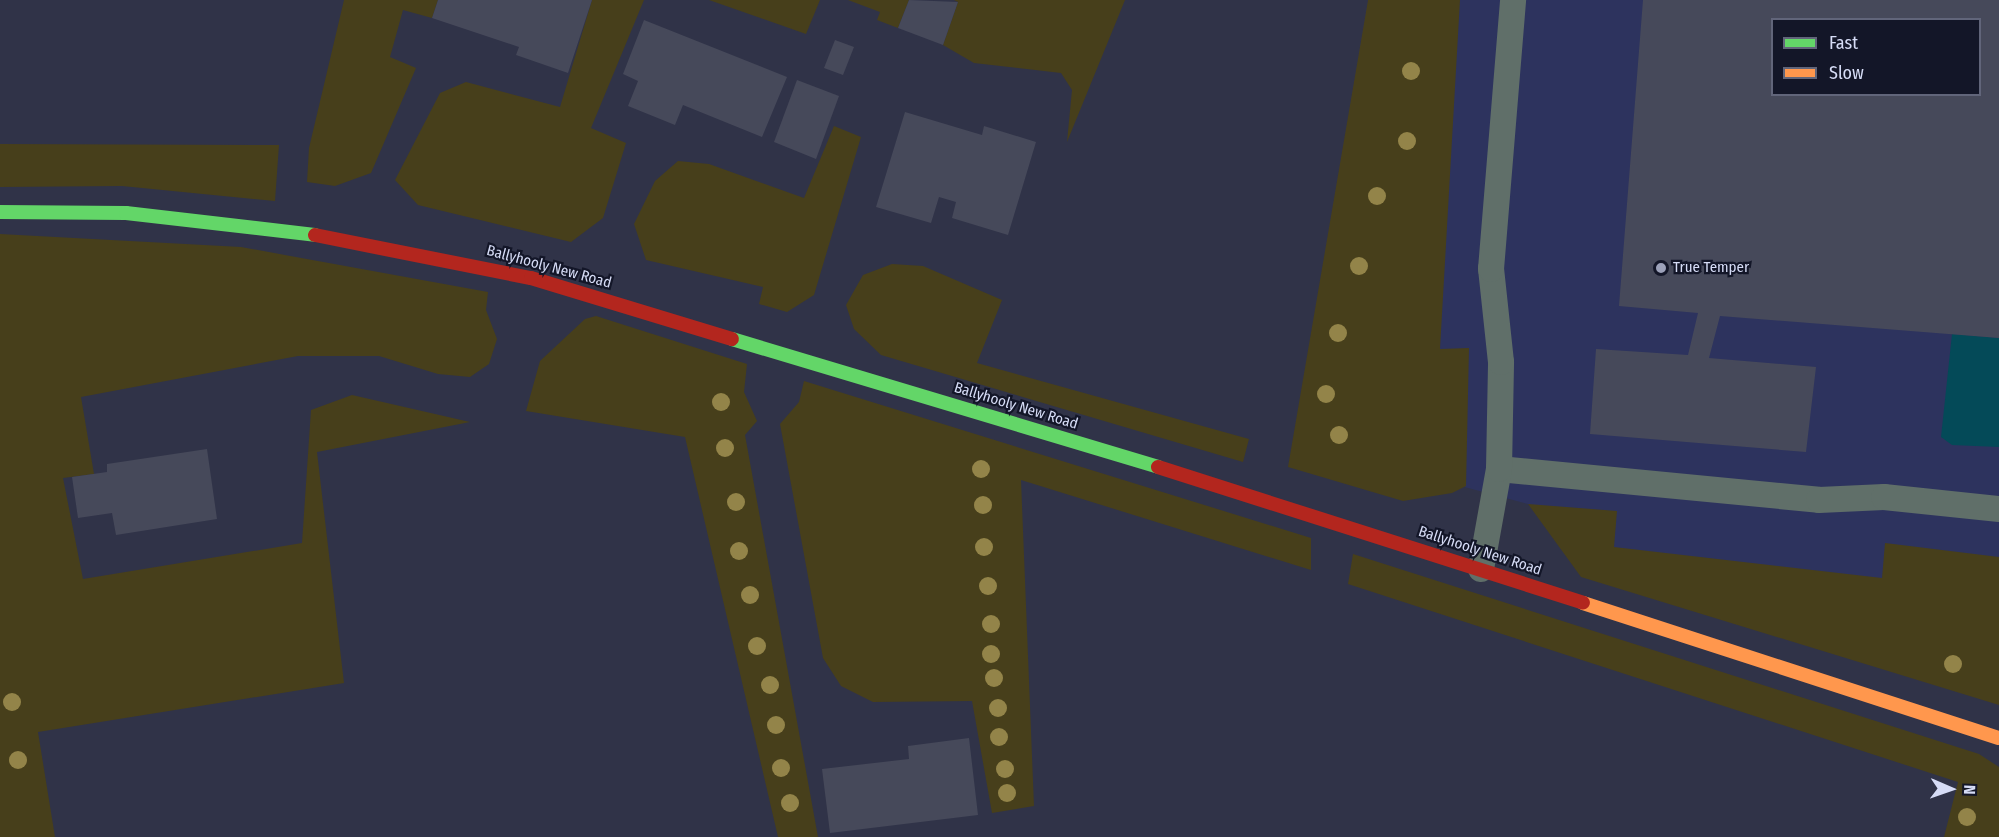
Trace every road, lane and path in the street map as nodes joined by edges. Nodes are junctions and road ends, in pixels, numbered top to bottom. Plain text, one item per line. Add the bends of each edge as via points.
1 (1513, 0) edge
2 (0, 212) edge
3 (1499, 469) junction
4 (1999, 508) edge
5 (1481, 569) junction
6 (1999, 738) edge

1 - 3 lane via 1491,269 1501,362
2 - 5 main road, Ballyhooly New Road via 126,213 285,229 531,278 780,350
3 - 4 lane via 1819,500 1884,497
3 - 5 lane
5 - 6 main road, Ballyhooly New Road

